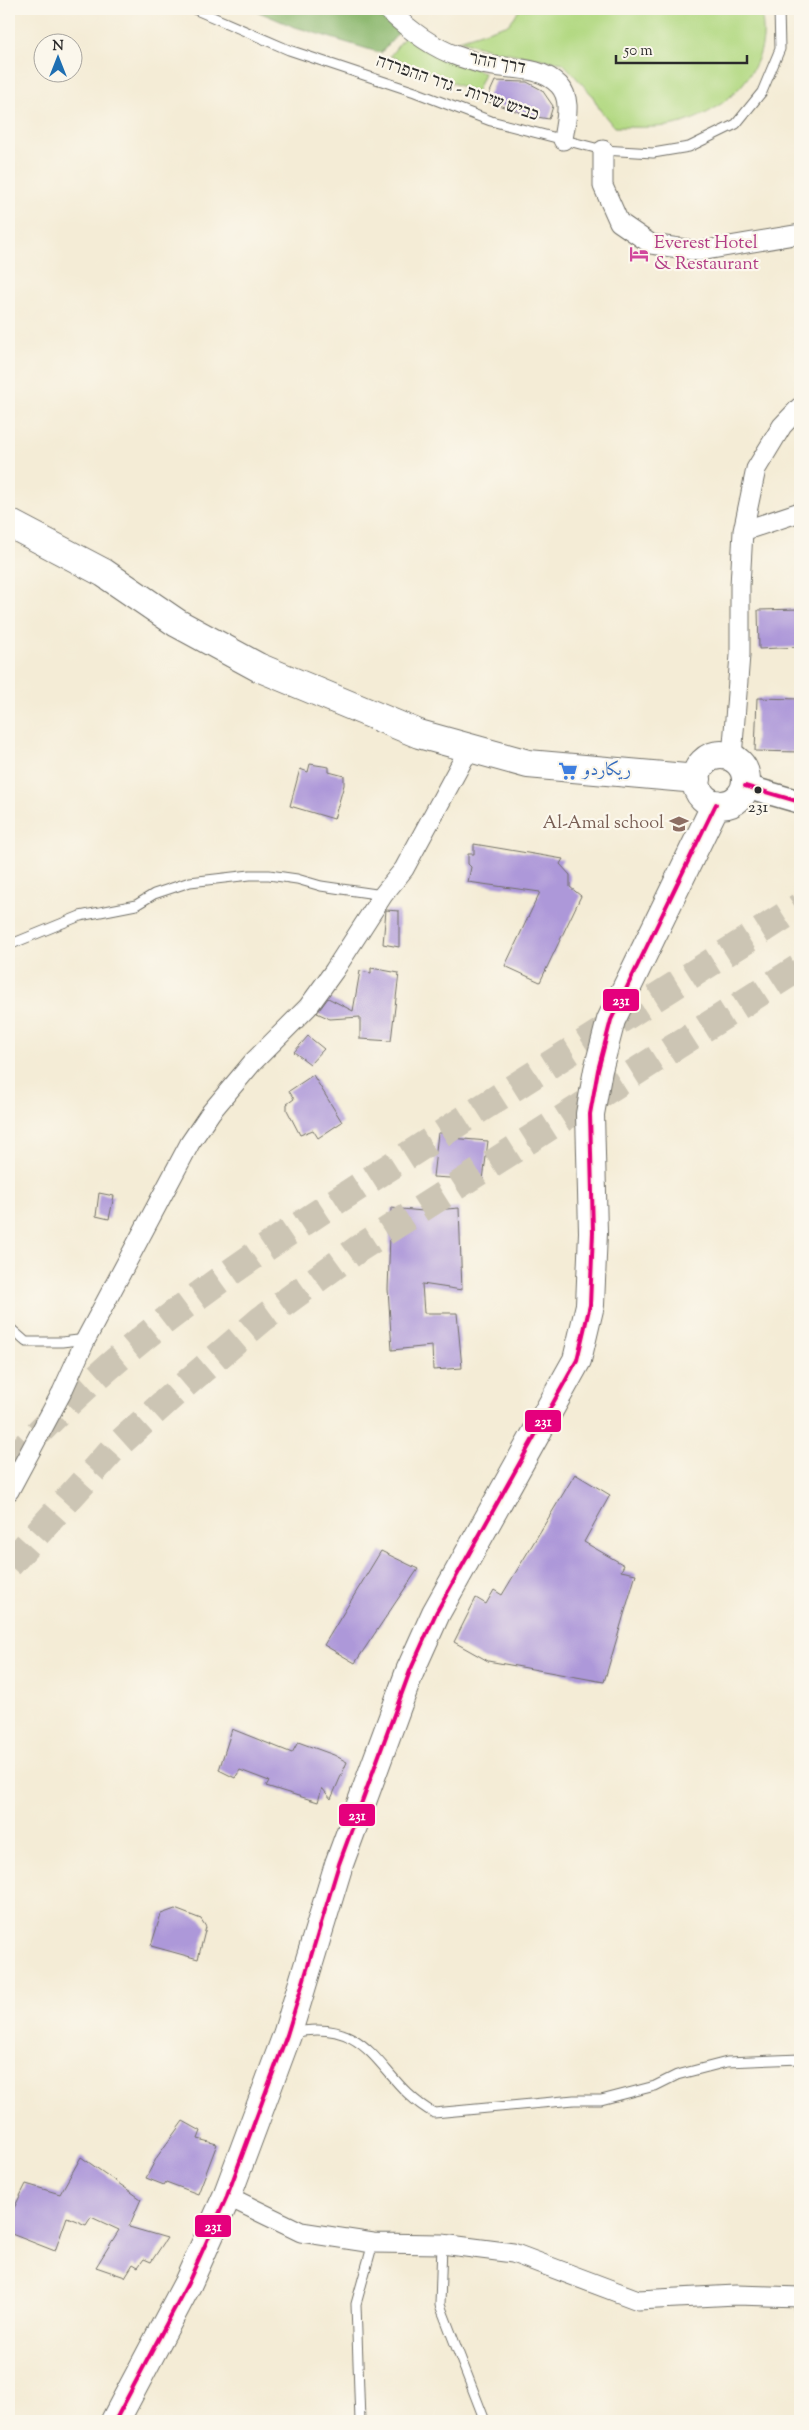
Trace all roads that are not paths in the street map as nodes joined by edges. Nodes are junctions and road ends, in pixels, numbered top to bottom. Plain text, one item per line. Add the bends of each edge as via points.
1 (194, 9) edge
2 (387, 9) edge
3 (778, 9) edge
4 (563, 140) junction
5 (603, 150) junction
6 (800, 234) edge
7 (800, 407) edge
8 (800, 512) edge
9 (9, 524) edge
10 (743, 531) junction
11 (470, 747) junction
12 (732, 757) junction
13 (697, 779) junction
14 (745, 786) junction
15 (800, 802) edge
16 (716, 804) junction
17 (383, 894) junction
18 (9, 945) edge
19 (9, 1326) edge
20 (86, 1339) junction
21 (9, 1491) edge
22 (287, 2034) junction
23 (800, 2059) edge
24 (227, 2196) junction
25 (372, 2243) junction
26 (442, 2244) junction
27 (798, 2297) edge
28 (800, 2325) edge
29 (115, 2421) edge
30 (360, 2421) edge
31 (485, 2421) edge

1 - 4 lane, כביש שירות - גדר ההפרדה via 289,50 491,121
2 - 4 street, דרך ההר via 402,23 455,56 486,65 546,74 560,86 568,102
3 - 5 lane, כביש שירות - גדר ההפרדה via 780,49 762,92 736,124 689,147 654,153
4 - 5 lane, כביש שירות - גדר ההפרדה
5 - 6 street via 603,186 619,222 652,244 700,252
7 - 10 street via 782,426 756,469
8 - 10 street
9 - 11 main road via 104,573 177,623 258,667 419,734
10 - 12 street via 740,663
11 - 13 main road via 528,764
11 - 17 street via 404,869
12 - 13 main road via 710,758 700,768
12 - 14 main road via 745,772
13 - 16 main road via 698,790
14 - 15 street
14 - 16 main road via 731,803
16 - 22 main road via 611,1020 598,1070 590,1114 590,1305 577,1360 436,1613 410,1671 339,1864
17 - 18 lane via 268,875 190,882 154,894 136,905 80,916
17 - 20 street via 308,1007 253,1062 190,1143
19 - 20 lane via 26,1342
20 - 21 street via 62,1392
22 - 23 lane via 313,2029 359,2041 379,2059 396,2083 419,2105 434,2113 601,2100 727,2062
22 - 24 main road
24 - 25 street via 301,2232
24 - 29 main road via 188,2282
25 - 26 street
25 - 30 lane via 356,2304
26 - 27 street via 513,2253 638,2300 736,2295
26 - 31 lane via 440,2305
27 - 28 lane

